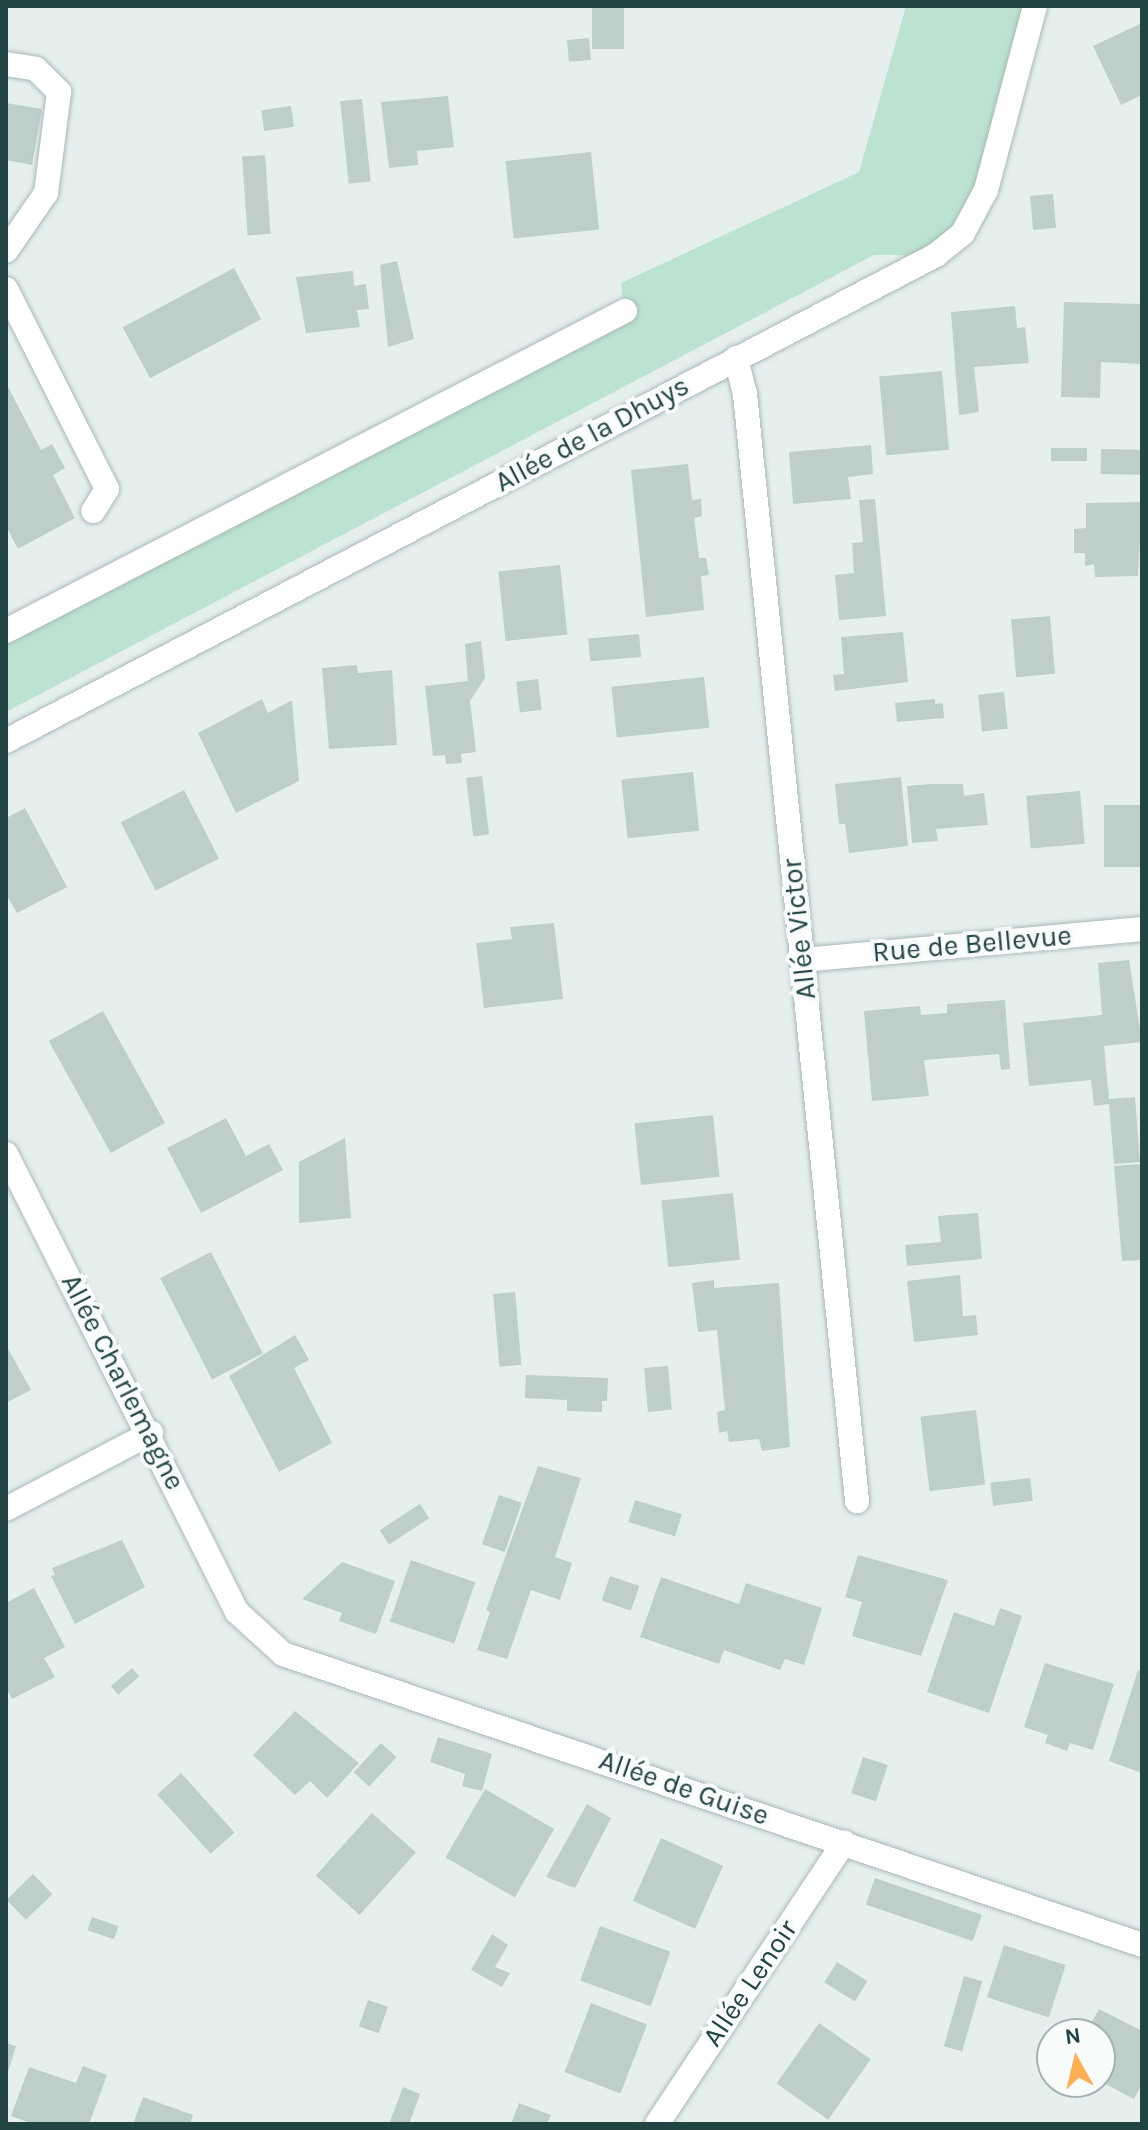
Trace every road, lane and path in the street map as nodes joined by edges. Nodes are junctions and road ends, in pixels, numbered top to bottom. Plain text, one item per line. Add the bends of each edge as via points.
1 (1035, 6) edge
2 (6, 46) edge
3 (6, 64) edge
4 (36, 69) junction
5 (6, 251) edge
6 (6, 289) edge
7 (625, 311) dead end
8 (736, 358) junction
9 (93, 511) dead end
10 (6, 631) edge
11 (6, 741) edge
12 (1142, 929) edge
13 (802, 960) junction
14 (6, 1154) edge
15 (151, 1433) junction
16 (857, 1501) dead end
17 (6, 1509) edge
18 (237, 1612) joint
19 (844, 1843) junction
20 (1142, 1945) edge
21 (657, 2124) edge

1 - 8 street, Allée de la Dhuys via 986,190 963,233 936,255
2 - 4 street
3 - 4 street
4 - 5 street via 59,92 46,193
6 - 9 street via 107,489
7 - 10 street
8 - 11 street, Allée de la Dhuys
8 - 13 street, Allée Victor via 745,394
12 - 13 street, Rue de Bellevue
13 - 16 street, Allée Victor
14 - 15 street, Allée Charlemagne
15 - 17 street
15 - 18 street, Allée Charlemagne
18 - 19 street, Allée de Guise via 283,1654
19 - 20 street, Allée de Guise
19 - 21 street, Allée Lenoir

